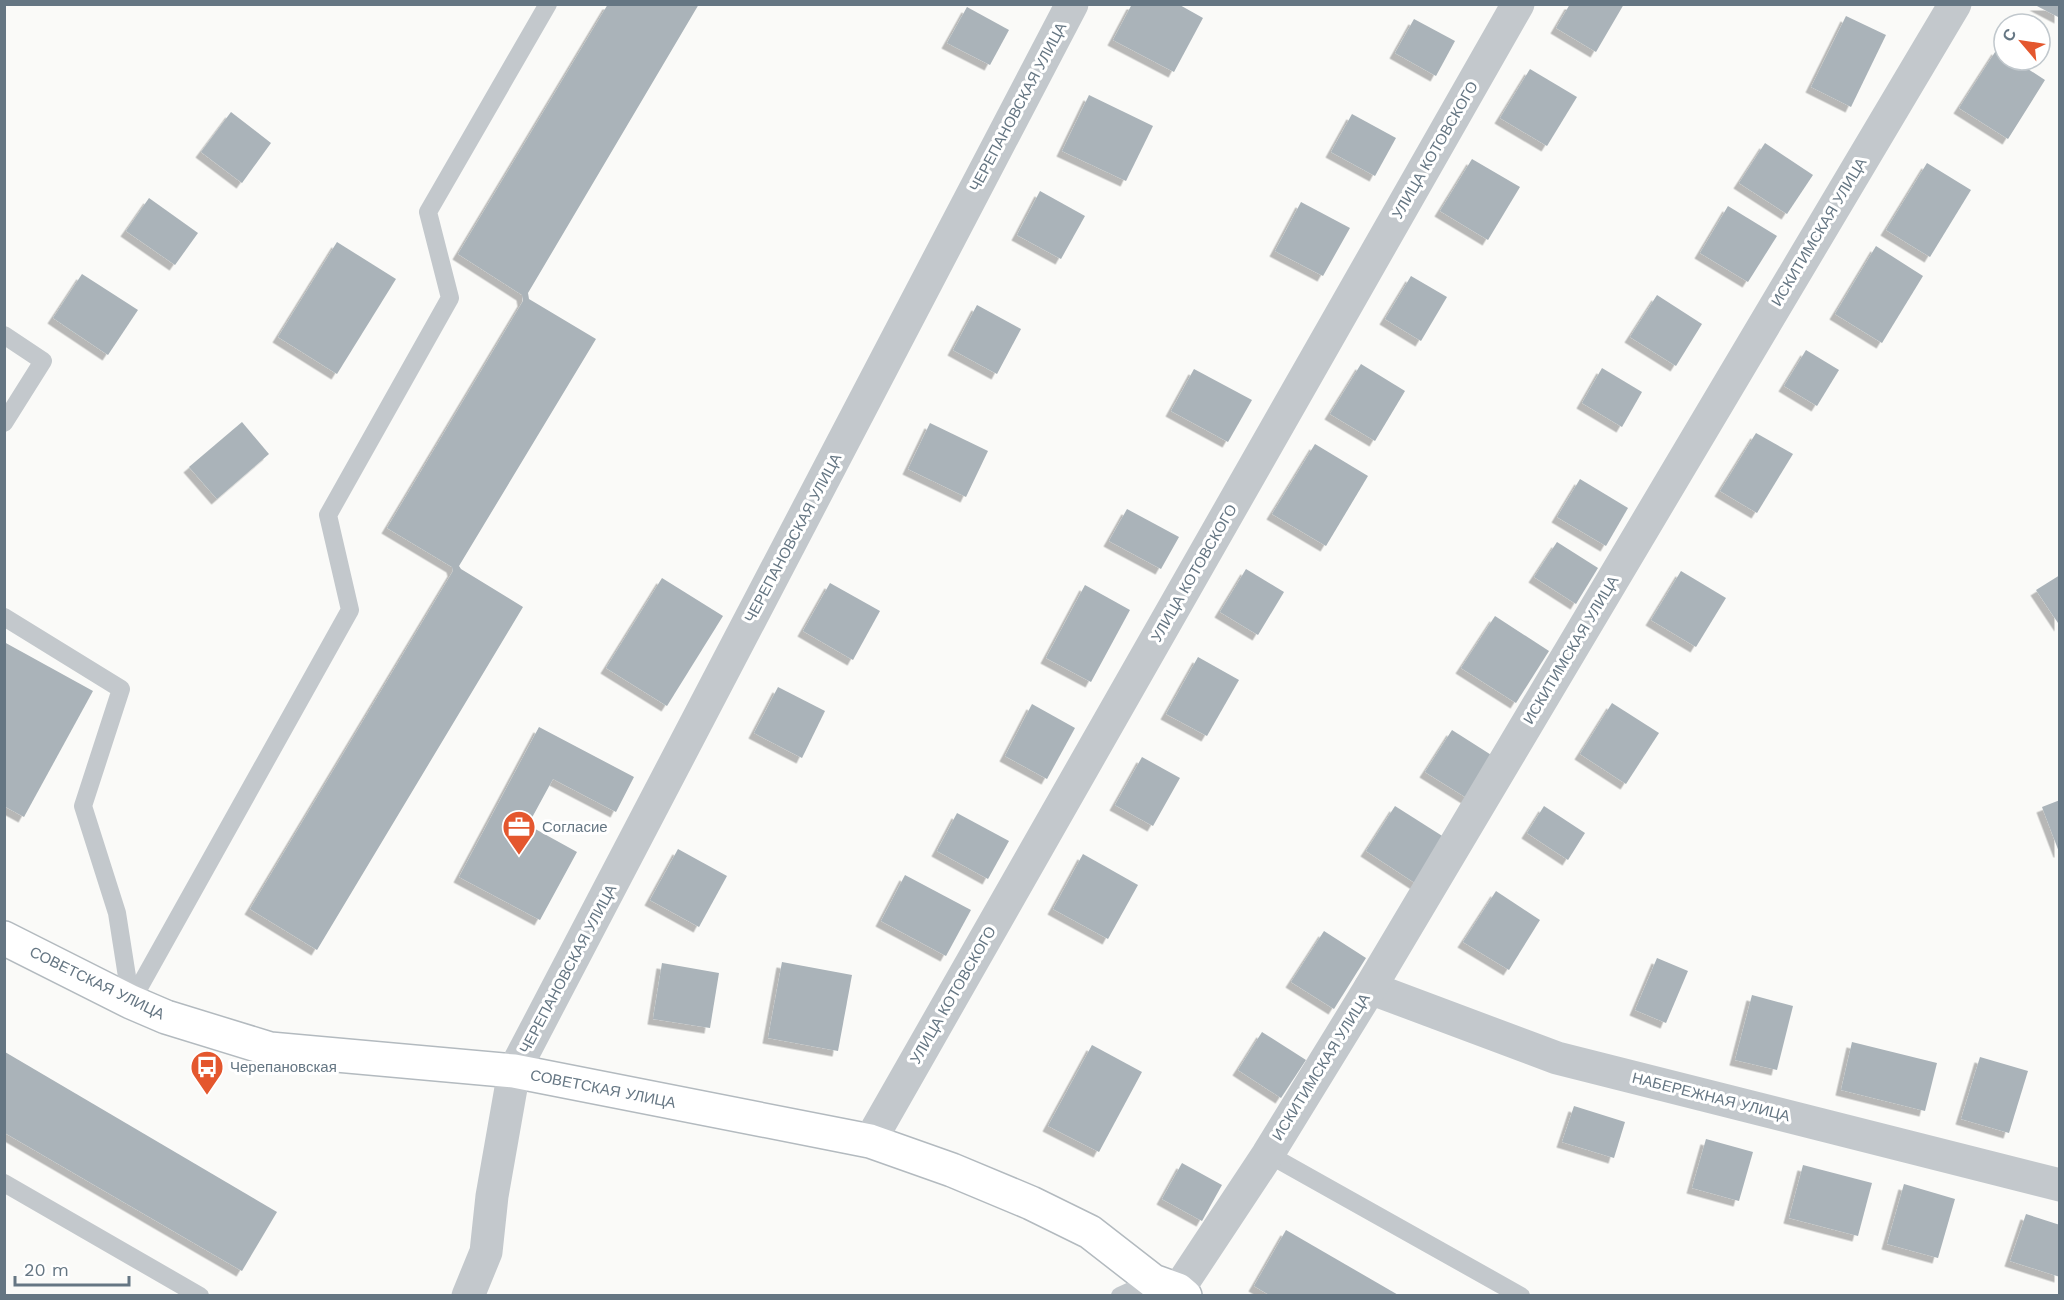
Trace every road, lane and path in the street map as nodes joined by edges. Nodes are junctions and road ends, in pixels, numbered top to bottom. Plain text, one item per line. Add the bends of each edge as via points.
1 (548, 4) edge
2 (1072, 4) edge
3 (1518, 4) edge
4 (1955, 4) edge
5 (4, 335) edge
6 (4, 423) edge
7 (4, 617) edge
8 (4, 938) edge
9 (1370, 988) junction
10 (131, 1002) junction
11 (514, 1071) junction
12 (870, 1141) junction
13 (1268, 1154) junction
14 (4, 1184) edge
15 (2060, 1185) edge
16 (1166, 1291) edge
17 (200, 1296) edge
18 (468, 1296) edge
19 (1120, 1296) edge
20 (1521, 1296) edge

1 - 10 lane via 428,212 450,298 328,515 350,610
2 - 11 street, ЧЕРЕПАНОВСКАЯ УЛИЦА
3 - 12 street, УЛИЦА КОТОВСКОГО
4 - 9 street, ИСКИТИМСКАЯ УЛИЦА
5 - 6 lane via 43,361
7 - 10 lane via 121,689 83,806 117,913
8 - 10 main road, СОВЕТСКАЯ УЛИЦА
9 - 13 street, ИСКИТИМСКАЯ УЛИЦА
9 - 15 street, НАБЕРЕЖНАЯ УЛИЦА via 1557,1058
10 - 11 main road, СОВЕТСКАЯ УЛИЦА via 270,1049
11 - 12 main road, СОВЕТСКАЯ УЛИЦА
11 - 18 street, ЧЕРЕПАНОВСКАЯ УЛИЦА via 486,1252
12 - 16 main road, СОВЕТСКАЯ УЛИЦА via 952,1170 1090,1232
13 - 16 street, ИСКИТИМСКАЯ УЛИЦА
13 - 20 lane
14 - 17 lane
16 - 19 lane

